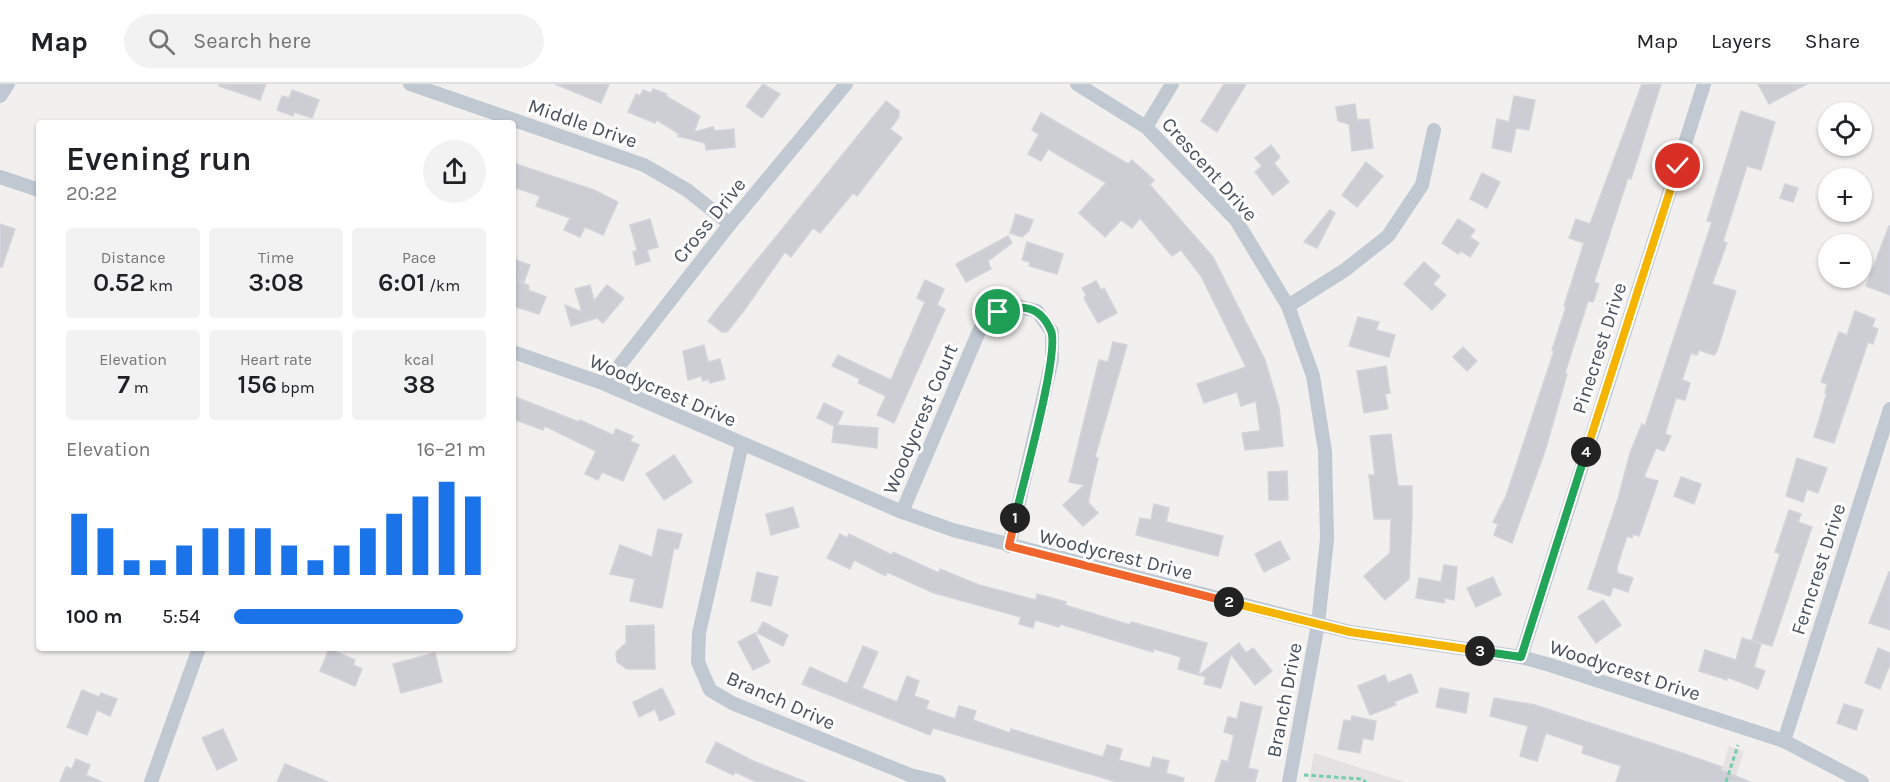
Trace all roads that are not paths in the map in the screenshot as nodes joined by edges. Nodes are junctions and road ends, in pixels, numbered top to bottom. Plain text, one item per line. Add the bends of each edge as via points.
1 (8, 84) edge
2 (410, 84) edge
3 (846, 84) edge
4 (1077, 84) edge
5 (1172, 84) edge
6 (1704, 84) edge
7 (0, 96) edge
8 (514, 120) edge
9 (516, 121) edge
10 (1146, 127) junction
11 (1434, 130) dead end
12 (0, 177) edge
13 (36, 189) edge
14 (730, 224) junction
15 (1288, 306) junction
16 (516, 353) edge
17 (604, 384) junction
18 (1890, 409) edge
19 (742, 444) junction
20 (902, 512) junction
21 (1009, 546) junction
22 (1318, 624) junction
23 (198, 651) edge
24 (1521, 657) junction
25 (1784, 741) junction
26 (1289, 777) edge
27 (908, 778) edge
28 (151, 782) edge
29 (939, 782) edge
30 (1862, 782) edge

1 - 7 street
2 - 8 street, Middle Drive
3 - 14 street, Cross Drive
4 - 10 street, Crescent Drive
5 - 10 street
6 - 24 street, Pinecrest Drive
9 - 14 street, Middle Drive via 644,165 687,190
10 - 15 street, Crescent Drive via 1236,220
11 - 15 street via 1422,185 1388,236 1345,270
12 - 13 street
14 - 17 street, Cross Drive
15 - 22 street, Crescent Drive via 1313,376 1325,451 1327,539
16 - 17 street, Woodycrest Drive
17 - 19 street, Woodycrest Drive
18 - 25 street, Ferncrest Drive
19 - 20 street, Woodycrest Drive
19 - 27 street, Branch Drive via 699,633 698,663 710,690
20 - 21 street, Woodycrest Drive
20 - 21 street, Woodycrest Court via 980,329 998,312 1016,306 1037,311 1052,332 1052,360
21 - 22 street, Woodycrest Drive
22 - 24 street, Woodycrest Drive
22 - 26 street, Branch Drive
23 - 28 street
24 - 25 street, Woodycrest Drive
25 - 30 street, Woodycrest Drive
27 - 29 street, Branch Drive

